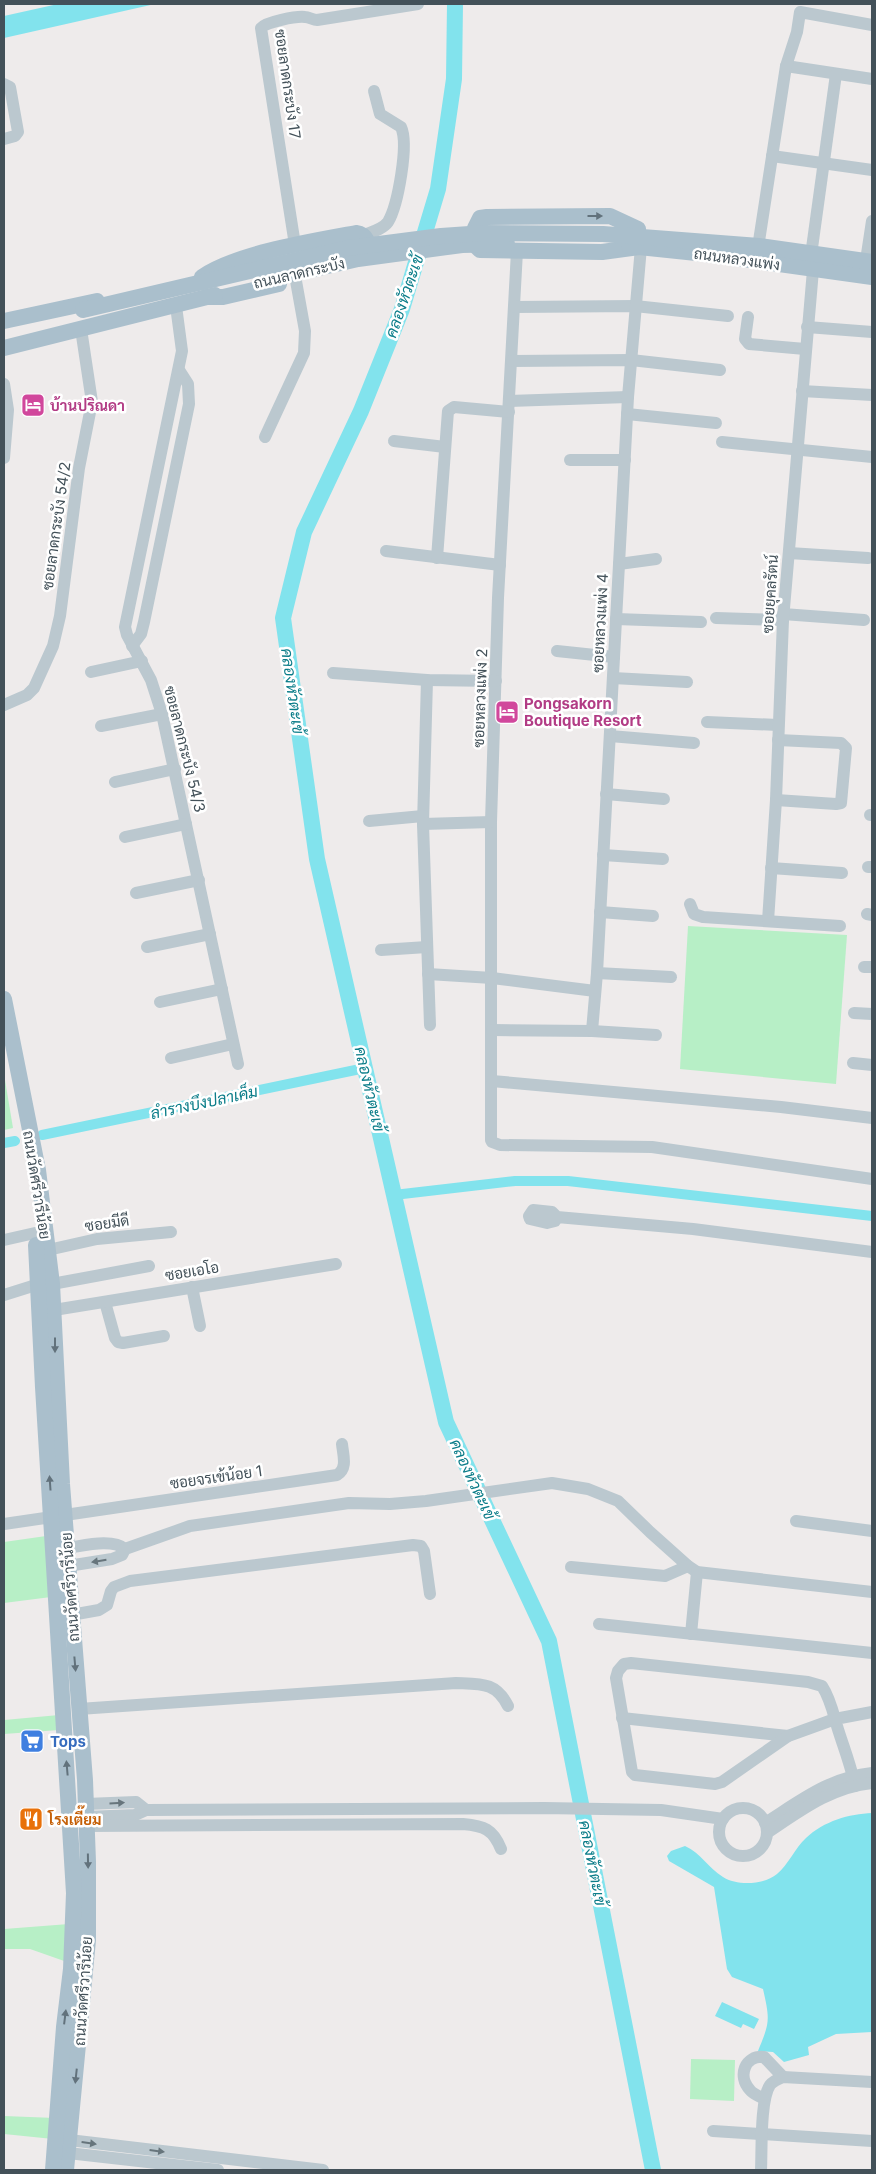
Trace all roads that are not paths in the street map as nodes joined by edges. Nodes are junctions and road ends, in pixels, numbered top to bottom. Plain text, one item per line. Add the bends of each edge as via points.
1 (418, 4) edge
2 (872, 25) edge
3 (786, 66) junction
4 (836, 74) junction
5 (872, 79) edge
6 (4, 84) edge
7 (374, 91) dead end
8 (4, 138) edge
9 (772, 156) junction
10 (825, 163) junction
11 (872, 170) edge
12 (872, 221) edge
13 (638, 229) junction
14 (364, 235) junction
15 (602, 236) junction
16 (759, 241) junction
17 (295, 245) junction
18 (640, 247) junction
19 (812, 248) junction
20 (517, 251) junction
21 (871, 257) edge
22 (813, 270) junction
23 (872, 272) edge
24 (260, 273) junction
25 (202, 277) junction
26 (872, 277) edge
27 (296, 280) junction
28 (206, 297) junction
29 (635, 306) junction
30 (172, 307) junction
31 (515, 307) junction
32 (728, 316) dead end
33 (748, 316) dead end
34 (4, 321) edge
35 (807, 327) junction
36 (4, 328) edge
37 (80, 329) junction
38 (872, 332) edge
39 (4, 338) edge
40 (4, 348) edge
41 (805, 349) junction
42 (631, 360) junction
43 (512, 361) junction
44 (180, 364) junction
45 (720, 370) dead end
46 (4, 384) edge
47 (802, 391) junction
48 (872, 395) edge
49 (628, 397) junction
50 (509, 407) junction
51 (627, 414) junction
52 (6, 423) edge
53 (716, 423) dead end
54 (265, 437) dead end
55 (394, 441) dead end
56 (722, 442) dead end
57 (445, 447) junction
58 (797, 451) junction
59 (872, 457) edge
60 (4, 458) edge
61 (570, 460) dead end
62 (625, 460) junction
63 (386, 551) dead end
64 (789, 553) junction
65 (437, 558) junction
66 (868, 558) dead end
67 (656, 559) dead end
68 (619, 564) junction
69 (500, 565) junction
70 (783, 617) junction
71 (716, 618) dead end
72 (616, 619) junction
73 (864, 620) dead end
74 (701, 622) dead end
75 (132, 646) junction
76 (557, 651) dead end
77 (614, 657) junction
78 (142, 660) junction
79 (91, 672) dead end
80 (333, 673) dead end
81 (613, 678) junction
82 (427, 680) junction
83 (496, 681) junction
84 (687, 682) dead end
85 (4, 705) edge
86 (162, 714) junction
87 (707, 722) dead end
88 (778, 725) junction
89 (102, 726) dead end
90 (610, 736) junction
91 (778, 740) junction
92 (694, 743) dead end
93 (174, 770) junction
94 (115, 782) dead end
95 (606, 794) junction
96 (664, 799) dead end
97 (776, 800) junction
98 (423, 820) junction
99 (369, 822) dead end
100 (492, 822) junction
101 (186, 824) junction
102 (126, 837) dead end
103 (604, 855) junction
104 (663, 859) dead end
105 (771, 868) junction
106 (842, 873) dead end
107 (199, 880) junction
108 (136, 893) dead end
109 (690, 904) dead end
110 (600, 912) junction
111 (653, 916) dead end
112 (768, 921) junction
113 (840, 926) dead end
114 (210, 934) junction
115 (147, 947) dead end
116 (427, 947) junction
117 (381, 950) dead end
118 (597, 973) junction
119 (428, 974) junction
120 (671, 977) dead end
121 (492, 978) junction
122 (222, 989) junction
123 (595, 991) junction
124 (4, 999) edge
125 (160, 1002) dead end
126 (854, 1013) dead end
127 (872, 1014) edge
128 (430, 1025) dead end
129 (492, 1030) junction
130 (592, 1031) junction
131 (656, 1035) dead end
132 (233, 1044) junction
133 (171, 1058) dead end
134 (853, 1063) dead end
135 (238, 1064) dead end
136 (872, 1064) edge
137 (492, 1081) junction
138 (872, 1118) edge
139 (28, 1123) junction
140 (872, 1179) edge
141 (558, 1217) dead end
142 (172, 1232) dead end
143 (35, 1233) junction
144 (4, 1240) edge
145 (48, 1250) junction
146 (872, 1252) edge
147 (336, 1264) dead end
148 (149, 1266) dead end
149 (45, 1284) junction
150 (192, 1287) junction
151 (4, 1295) edge
152 (105, 1302) junction
153 (54, 1310) junction
154 (200, 1326) dead end
155 (164, 1336) dead end
156 (342, 1444) dead end
157 (58, 1516) junction
158 (796, 1521) dead end
159 (4, 1524) edge
160 (872, 1531) edge
161 (67, 1548) junction
162 (125, 1549) junction
163 (68, 1566) junction
164 (571, 1567) dead end
165 (693, 1569) junction
166 (872, 1592) edge
167 (430, 1594) dead end
168 (72, 1615) junction
169 (599, 1624) dead end
170 (691, 1634) junction
171 (872, 1653) edge
172 (508, 1706) dead end
173 (79, 1709) junction
174 (872, 1712) edge
175 (622, 1718) junction
176 (835, 1719) junction
177 (788, 1736) junction
178 (872, 1773) edge
179 (854, 1780) junction
180 (872, 1783) edge
181 (80, 1814) junction
182 (724, 1819) junction
183 (766, 1828) junction
184 (500, 1849) dead end
185 (783, 2077) junction
186 (872, 2082) edge
187 (764, 2099) junction
188 (712, 2131) dead end
189 (763, 2134) junction
190 (872, 2141) edge
191 (69, 2146) junction
192 (124, 2153) junction
193 (225, 2164) edge
194 (53, 2170) edge
195 (66, 2170) edge
196 (218, 2170) edge
197 (323, 2170) edge
198 (761, 2170) edge

1 - 17 street, ซอยลาดกระบัง 17 via 317,20 298,17 266,23 260,28
2 - 3 street via 800,12
3 - 4 street
3 - 9 street
4 - 5 street
4 - 10 street
6 - 8 street via 10,87 18,132
7 - 14 street via 380,114 401,127 405,149 387,223
9 - 10 street
9 - 16 street
10 - 11 street
10 - 19 street
12 - 21 street
13 - 15 main road, ถนนหลวงแพ่ง
13 - 16 main road, ถนนหลวงแพ่ง
20 -> 13 main road via 477,248 475,228 480,218 610,216
14 - 17 main road via 356,233
14 - 27 main road via 370,258 365,265
15 - 18 main road, ถนนหลวงแพ่ง
15 - 24 main road, ถนนลาดกระบัง, bridge via 461,229 356,243
16 - 19 main road, ถนนหลวงแพ่ง
17 - 25 main road via 226,264
18 - 20 main road via 602,252
18 - 22 main road, ถนนหลวงแพ่ง
18 - 29 street, ซอยหลวงแพ่ง 4
19 - 21 main road, ถนนหลวงแพ่ง
20 - 31 street, ซอยหลวงแพ่ง 2
21 - 36 main road, bridge via 603,234 441,236 348,248
22 - 26 main road, ถนนหลวงแพ่ง
22 - 35 street, ซอยยุคลรัตน์
23 - 39 main road, bridge via 598,238 480,239 335,257
24 - 25 main road, ถนนลาดกระบัง
24 - 28 main road, ถนนลาดกระบัง
25 - 34 main road, ถนนลาดกระบัง
27 - 28 main road via 223,297
27 - 54 street via 305,331 304,353
28 - 30 main road, ถนนลาดกระบัง
29 - 31 street
29 - 32 street
29 - 42 street, ซอยหลวงแพ่ง 4
30 - 37 main road, ถนนลาดกระบัง
30 - 44 street, ซอยลาดกระบัง 54/3 via 183,344
31 - 43 street, ซอยหลวงแพ่ง 2
33 - 41 street via 744,338 749,344
35 - 38 street
35 - 41 street, ซอยยุคลรัตน์
37 - 40 main road, ถนนลาดกระบัง
37 - 85 street, ซอยลาดกระบัง 54/2 via 92,402 60,616 53,646 34,688 27,695
41 - 47 street, ซอยยุคลรัตน์
42 - 43 street
42 - 45 street
42 - 49 street, ซอยหลวงแพ่ง 4
43 - 50 street, ซอยหลวงแพ่ง 2
44 - 75 street, ซอยลาดกระบัง 54/3 via 125,622
44 - 75 street via 188,384 189,404 144,622 141,634
46 - 52 street
47 - 48 street
47 - 58 street, ซอยยุคลรัตน์
49 - 50 street
49 - 51 street, ซอยหลวงแพ่ง 4
50 - 57 street via 451,408 447,416
50 - 69 street, ซอยหลวงแพ่ง 2
51 - 53 street
51 - 62 street, ซอยหลวงแพ่ง 4
52 - 60 street
55 - 57 street
56 - 58 street
57 - 65 street
58 - 59 street
58 - 64 street, ซอยยุคลรัตน์
61 - 62 street
62 - 68 street, ซอยหลวงแพ่ง 4
63 - 65 street
64 - 66 street
64 - 70 street, ซอยยุคลรัตน์
65 - 69 street
67 - 68 street
68 - 72 street, ซอยหลวงแพ่ง 4
69 - 83 street, ซอยหลวงแพ่ง 2
70 - 71 street
70 - 73 street
70 - 88 street, ซอยยุคลรัตน์
72 - 74 street
72 - 77 street, ซอยหลวงแพ่ง 4
75 - 78 street, ซอยลาดกระบัง 54/3
76 - 77 street
77 - 81 street, ซอยหลวงแพ่ง 4
78 - 79 street
78 - 86 street, ซอยลาดกระบัง 54/3
80 - 82 street
81 - 84 street
81 - 90 street, ซอยหลวงแพ่ง 4
82 - 83 street
82 - 98 street
83 - 100 street, ซอยหลวงแพ่ง 2
86 - 89 street
86 - 93 street, ซอยลาดกระบัง 54/3
87 - 88 street
88 - 91 street, ซอยยุคลรัตน์
90 - 92 street
90 - 95 street, ซอยหลวงแพ่ง 4
91 - 97 street, ซอยยุคลรัตน์
91 - 97 street via 841,743 846,748 841,803
93 - 94 street
93 - 101 street, ซอยลาดกระบัง 54/3
95 - 96 street
95 - 103 street, ซอยหลวงแพ่ง 4
97 - 105 street, ซอยยุคลรัตน์
98 - 99 street
98 - 100 street
98 - 116 street
100 - 121 street, ซอยหลวงแพ่ง 2
101 - 102 street
101 - 107 street, ซอยลาดกระบัง 54/3
103 - 104 street
103 - 110 street, ซอยหลวงแพ่ง 4
105 - 106 street
105 - 112 street, ซอยยุคลรัตน์
107 - 108 street
107 - 114 street, ซอยลาดกระบัง 54/3
109 - 112 street via 691,912 697,916
110 - 111 street
110 - 118 street, ซอยหลวงแพ่ง 4
112 - 113 street
114 - 115 street
114 - 122 street, ซอยลาดกระบัง 54/3
116 - 117 street
116 - 119 street
118 - 120 street
118 - 123 street, ซอยหลวงแพ่ง 4
119 - 121 street
119 - 128 street
121 - 123 street
121 - 129 street, ซอยหลวงแพ่ง 2
122 - 125 street
122 - 132 street, ซอยลาดกระบัง 54/3
123 - 130 street, ซอยหลวงแพ่ง 4
124 - 139 main road
126 - 127 street
129 - 130 street
129 - 137 street, ซอยหลวงแพ่ง 2
130 - 131 street
132 - 133 street
132 - 135 street, ซอยลาดกระบัง 54/3
134 - 136 street
137 - 138 street
137 - 140 street, ซอยหลวงแพ่ง 2 via 490,1136 496,1144 652,1148
139 - 143 main road, ถนนวัดศรีวารีน้อย
139 - 145 main road, ถนนวัดศรีวารีน้อย via 38,1170
141 - 146 street via 693,1229
142 - 145 street, ซอยมีดี via 97,1239
143 - 144 street
143 - 149 main road, ถนนวัดศรีวารีน้อย
145 - 149 main road, ถนนวัดศรีวารีน้อย
147 - 150 street, ซอยเอโอ
148 - 149 street
149 - 151 street
149 - 153 main road, ถนนวัดศรีวารีน้อย
157 -> 149 main road, ถนนวัดศรีวารีน้อย via 42,1362
150 - 152 street, ซอยเอโอ
150 - 154 street
152 - 153 street, ซอยเอโอ
152 - 155 street via 118,1342
153 -> 157 main road, ถนนวัดศรีวารีน้อย
156 - 157 street, ซอยจรเข้น้อย 1 via 344,1464 337,1475
157 - 159 street, ซอยจรเข้น้อย 1
157 - 161 main road, ถนนวัดศรีวารีน้อย
181 -> 157 main road, ถนนวัดศรีวารีน้อย
158 - 160 street
161 - 162 street via 120,1544
161 - 163 main road, ถนนวัดศรีวารีน้อย
162 -> 163 street via 122,1555 112,1559
162 - 165 street via 190,1526 349,1503 426,1501 552,1483 588,1489 618,1501
163 - 168 main road, ถนนวัดศรีวารีน้อย
164 - 165 street via 665,1576
165 - 166 street
165 - 170 street
167 - 168 street via 424,1552 421,1546 413,1545 130,1581 114,1587 107,1604 99,1610
168 -> 173 main road, ถนนวัดศรีวารีน้อย
169 - 170 street
170 - 171 street
172 - 173 street via 497,1689 483,1684 456,1683
173 - 181 main road, ถนนวัดศรีวารีน้อย
174 - 176 street
175 - 176 street via 616,1678 624,1664 631,1663 808,1682 822,1686
175 - 177 street
175 - 177 street via 632,1772 706,1784 722,1782
176 - 177 street
176 - 179 street
178 - 179 street
179 - 180 street
179 - 183 street via 810,1794
181 - 182 street via 136,1802 146,1810 544,1808 661,1810
181 - 184 street via 463,1824 488,1830 496,1837
181 -> 191 main road, ถนนวัดศรีวารีน้อย via 88,1940
194 -> 181 main road, ถนนวัดศรีวารีน้อย via 71,1968
182 - 183 street via 730,1813 745,1809 754,1811
182 - 183 street via 720,1826 721,1842 739,1856 747,1856 761,1848
185 - 186 street
185 - 187 street via 770,2084
185 - 187 street via 764,2057 752,2058 746,2064 743,2070 746,2085
187 - 189 street
188 - 189 street
189 - 190 street
189 - 198 street
191 - 192 street
191 - 195 main road, ถนนวัดศรีวารีน้อย
192 -> 193 street
192 - 196 street
193 - 197 street

